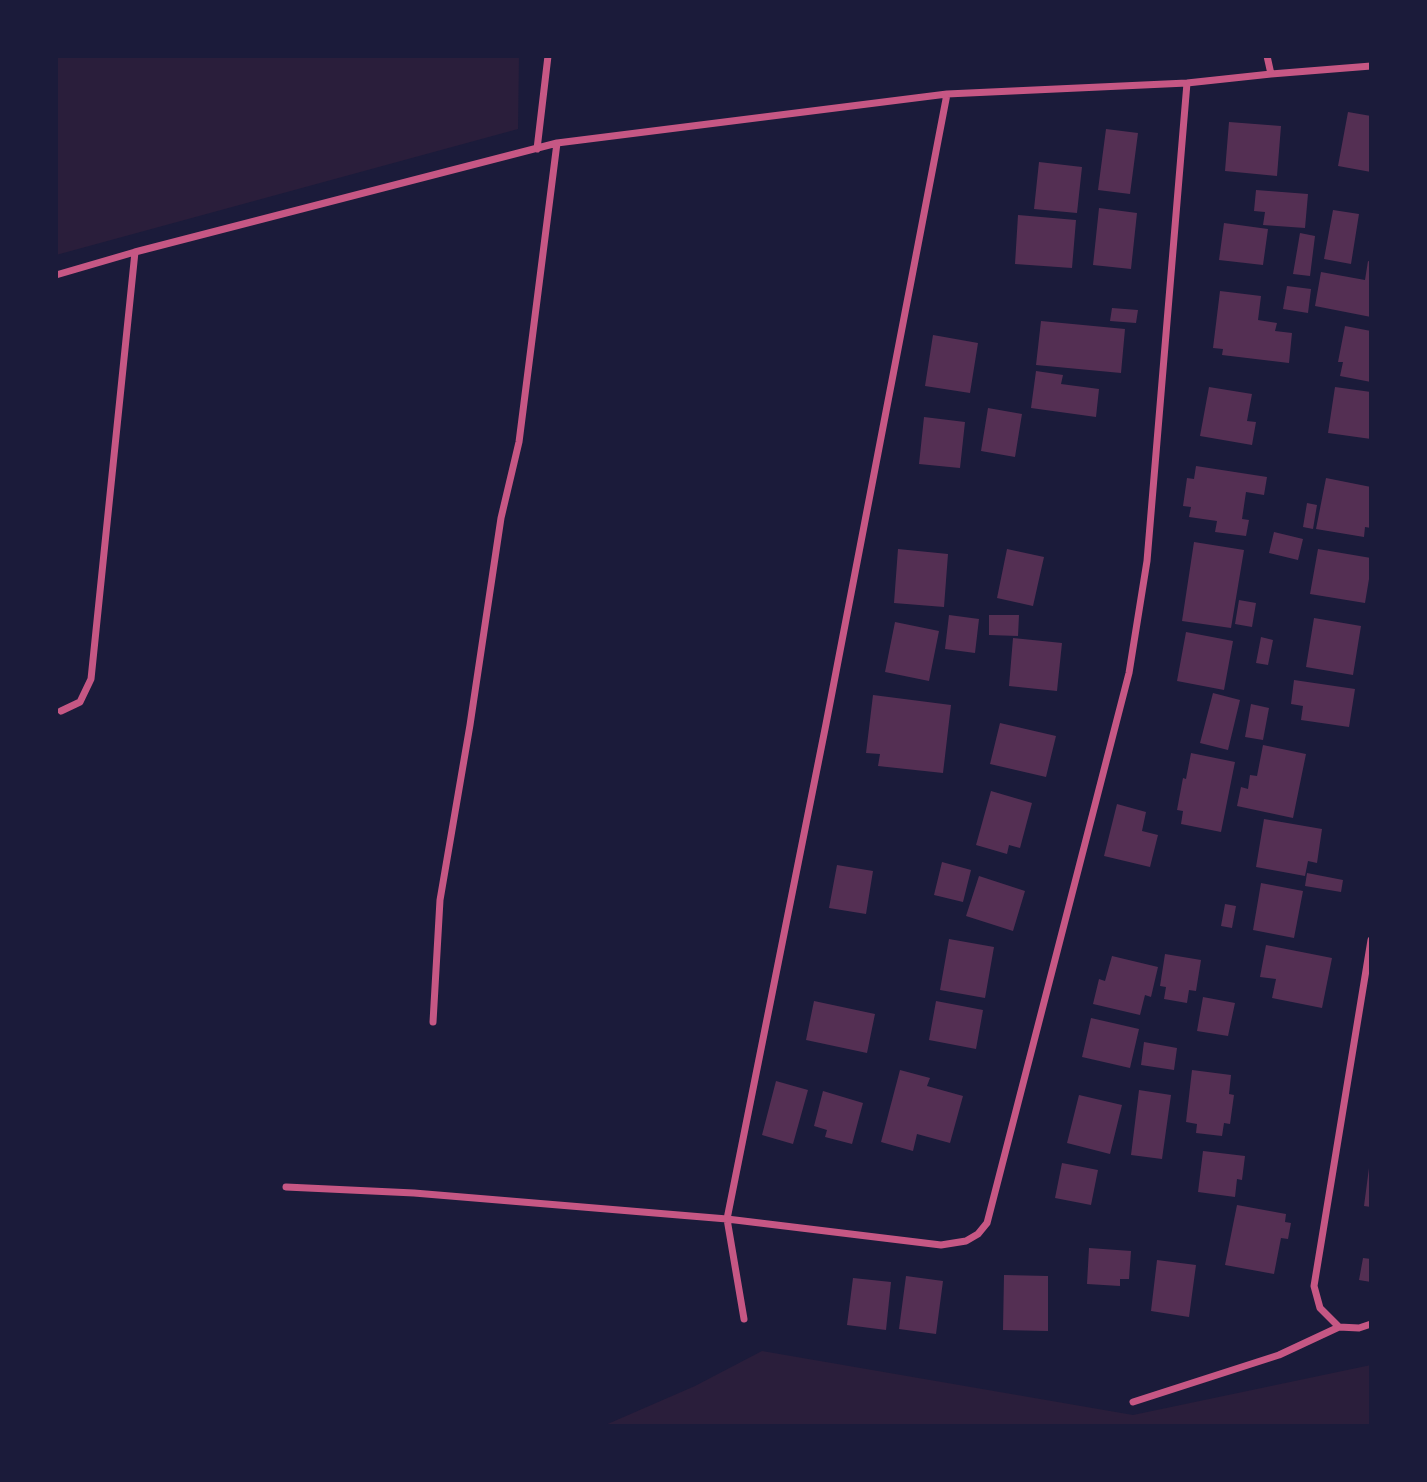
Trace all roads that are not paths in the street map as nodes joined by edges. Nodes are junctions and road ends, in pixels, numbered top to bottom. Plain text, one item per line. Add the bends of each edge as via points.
1 (548, 56) edge
2 (1266, 56) edge
3 (1371, 66) edge
4 (1271, 74) junction
5 (1187, 83) junction
6 (947, 94) junction
7 (557, 143) junction
8 (537, 149) junction
9 (135, 252) junction
10 (56, 275) edge
11 (61, 711) dead end
12 (1371, 940) edge
13 (433, 1022) dead end
14 (286, 1187) dead end
15 (727, 1219) junction
16 (744, 1319) dead end
17 (1371, 1324) edge
18 (1339, 1327) junction
19 (1133, 1402) dead end

1 - 8 street
2 - 4 street
3 - 4 street
4 - 5 street
5 - 6 street
5 - 15 street via 1147,561 1129,673 988,1223 966,1241 941,1244
6 - 7 street
6 - 15 street
7 - 8 street
7 - 13 street via 519,442 501,518 440,900
8 - 9 street
9 - 10 street
9 - 11 street via 91,679 80,702
12 - 18 street via 1314,1286 1320,1308
14 - 15 street
15 - 16 street
17 - 18 street
18 - 19 street via 1279,1355

